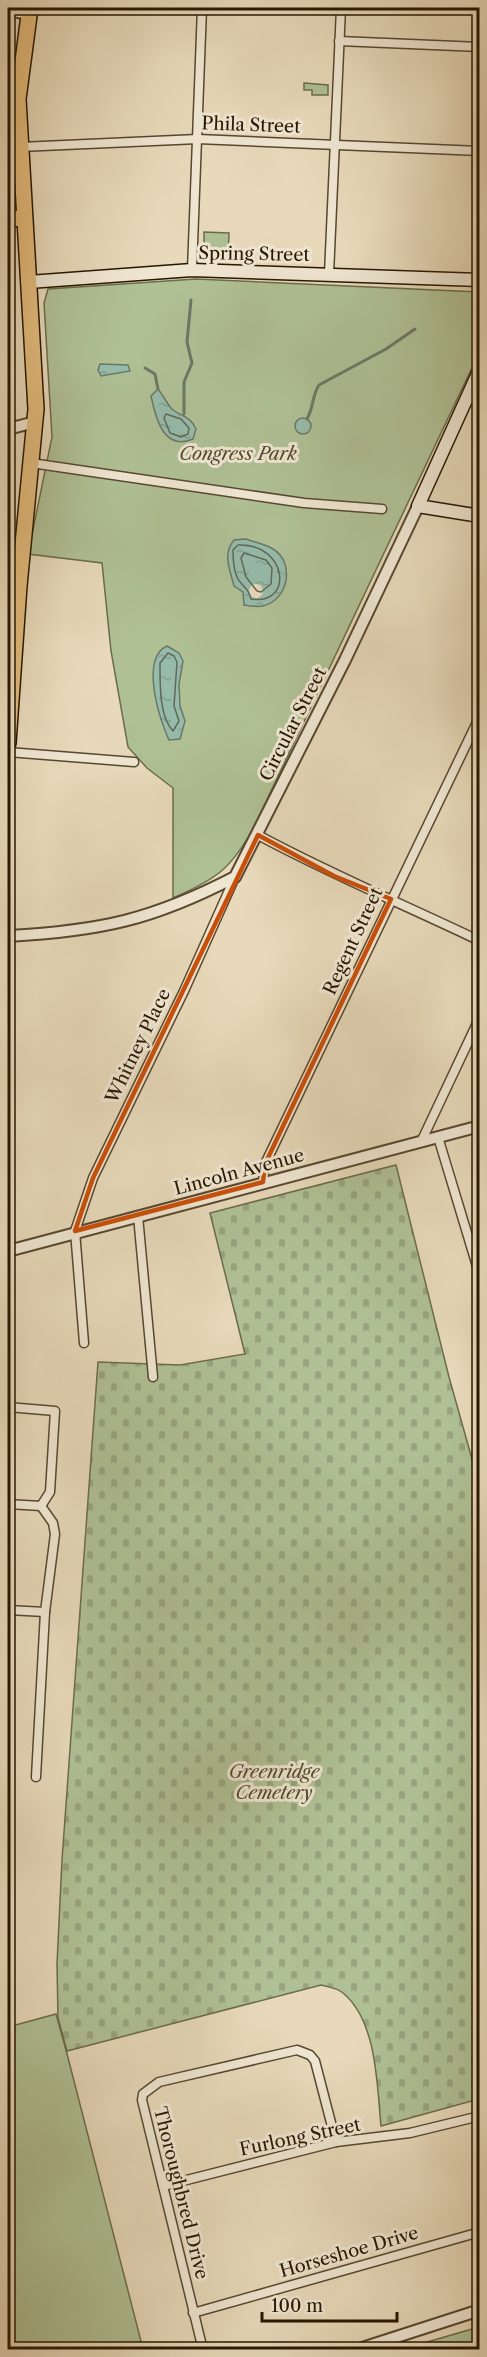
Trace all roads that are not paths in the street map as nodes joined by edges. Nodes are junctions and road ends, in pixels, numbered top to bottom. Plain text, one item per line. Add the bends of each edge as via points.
1 (202, 8) edge
2 (340, 8) edge
3 (8, 10) edge
4 (30, 11) edge
5 (339, 41) junction
6 (480, 47) edge
7 (198, 139) junction
8 (335, 145) junction
9 (20, 147) junction
10 (480, 151) edge
11 (24, 218) junction
12 (8, 219) edge
13 (192, 270) junction
14 (329, 274) junction
15 (476, 281) edge
16 (29, 282) junction
17 (480, 369) edge
18 (35, 422) junction
19 (8, 429) edge
20 (31, 463) junction
21 (418, 506) junction
22 (382, 509) dead end
23 (480, 516) edge
24 (480, 716) edge
25 (8, 743) edge
26 (8, 752) edge
27 (134, 762) dead end
28 (258, 835) junction
29 (235, 877) junction
30 (391, 899) junction
31 (8, 936) edge
32 (480, 941) edge
33 (480, 1017) edge
34 (480, 1126) edge
35 (438, 1137) junction
36 (421, 1142) junction
37 (263, 1182) junction
38 (138, 1216) junction
39 (75, 1231) junction
40 (8, 1251) edge
41 (480, 1276) edge
42 (84, 1343) dead end
43 (153, 1377) dead end
44 (8, 1407) edge
45 (8, 1504) edge
46 (42, 1506) junction
47 (8, 1610) edge
48 (45, 1612) junction
49 (36, 1777) dead end
50 (480, 2116) edge
51 (336, 2142) junction
52 (163, 2186) junction
53 (480, 2232) edge
54 (480, 2310) edge
55 (193, 2313) junction
56 (203, 2349) edge
57 (356, 2349) edge

1 - 7 street
2 - 5 street
3 - 4 street
4 - 9 highway via 18,99
5 - 6 street
5 - 8 street
7 - 8 street, Phila Street
7 - 9 street, Phila Street
7 - 13 street
8 - 10 street, Phila Street
8 - 14 street
9 - 11 highway
11 - 12 highway
11 - 16 highway
13 - 14 main road, Spring Street
13 - 16 main road, Spring Street
14 - 15 main road, Spring Street
16 - 18 highway
17 - 21 main road, Circular Street
18 - 19 street
18 - 20 highway
20 - 22 street via 304,503
20 - 25 highway
21 - 23 main road
21 - 28 street, Circular Street
24 - 30 street, Regent Street
26 - 27 street
28 - 29 street, Circular Street
28 - 30 street via 340,878
29 - 31 street via 199,896 131,921 69,932
29 - 39 street, Whitney Place via 93,1178
30 - 32 street
30 - 37 street, Regent Street via 265,1164
33 - 36 street
34 - 35 street, Lincoln Avenue
35 - 36 street, Lincoln Avenue
35 - 41 street
36 - 37 street, Lincoln Avenue
37 - 38 street, Lincoln Avenue
38 - 39 street, Lincoln Avenue
38 - 43 street
39 - 40 street, Lincoln Avenue
39 - 42 street
44 - 46 street via 56,1411 50,1492
45 - 46 street
46 - 48 street via 55,1534
47 - 48 street
48 - 49 street
50 - 51 street, Furlong Street via 410,2133
51 - 52 street, Furlong Street
51 - 52 street, Thoroughbred Drive via 323,2086 310,2055 297,2050 200,2071 159,2082 143,2094
52 - 55 street, Thoroughbred Drive
53 - 55 street, Horseshoe Drive
54 - 57 street
55 - 56 street, Thoroughbred Drive

